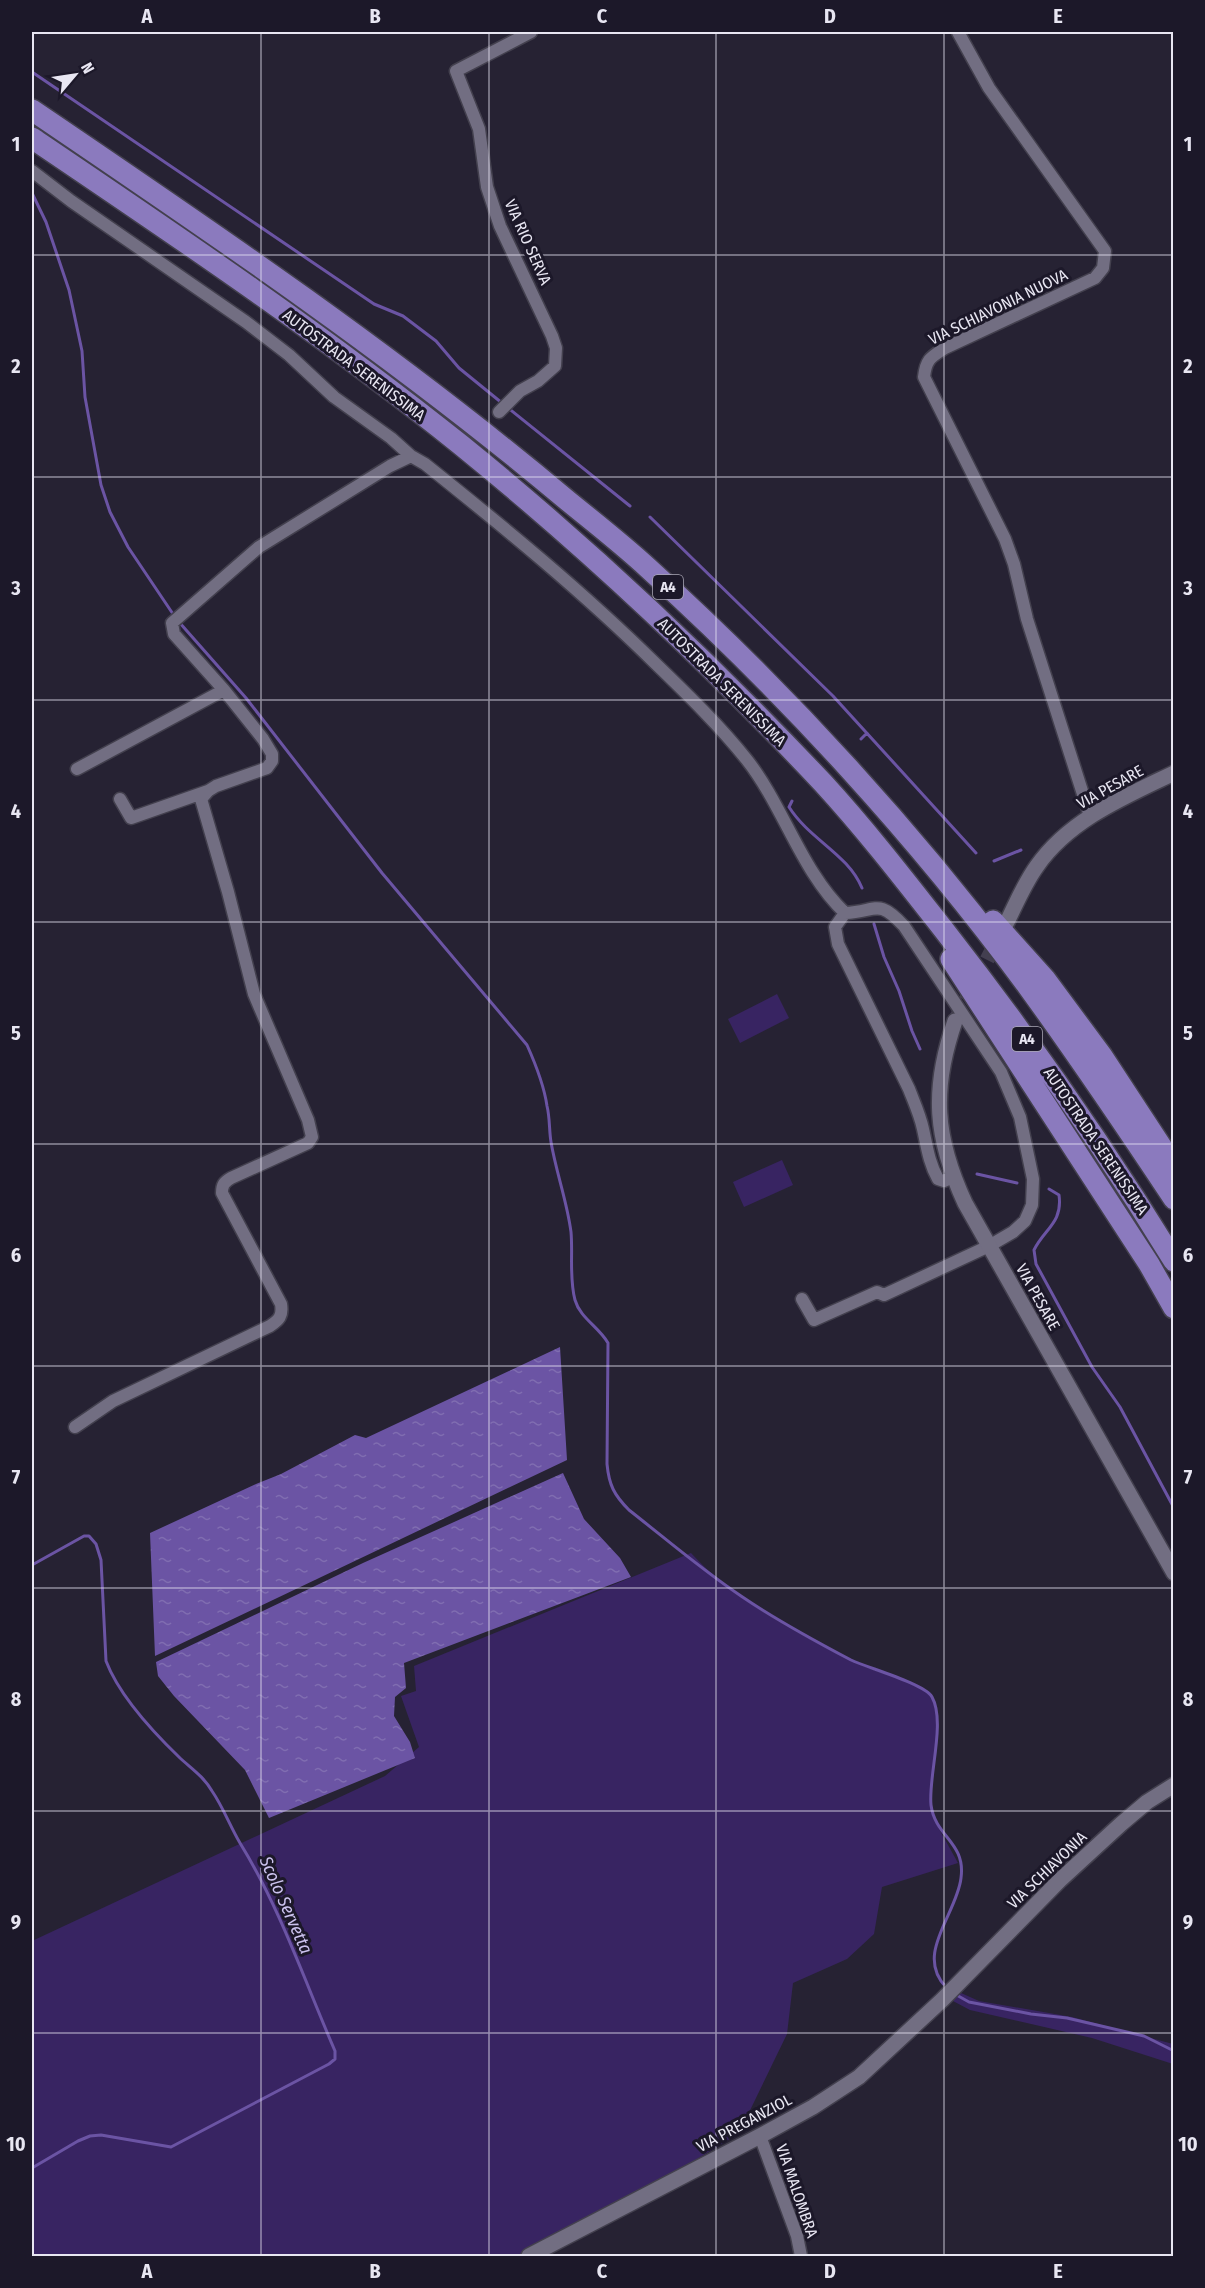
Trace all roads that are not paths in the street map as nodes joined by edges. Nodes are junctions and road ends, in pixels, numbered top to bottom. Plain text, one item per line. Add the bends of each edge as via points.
1 (531, 32) edge
2 (957, 32) edge
3 (32, 110) edge
4 (32, 138) edge
5 (32, 171) edge
6 (504, 407) dead end
7 (411, 456) junction
8 (224, 690) junction
9 (77, 769) dead end
10 (1173, 773) edge
11 (857, 779) junction
12 (208, 791) junction
13 (120, 799) dead end
14 (1090, 816) junction
15 (864, 830) junction
16 (845, 913) junction
17 (1006, 924) tunnel mouth
18 (955, 1021) tunnel mouth
19 (1173, 1166) edge
20 (953, 1177) junction
21 (1173, 1199) edge
22 (989, 1246) junction
23 (1173, 1261) edge
24 (802, 1299) dead end
25 (1173, 1308) edge
26 (75, 1427) dead end
27 (1173, 1573) edge
28 (1173, 1785) edge
29 (958, 1985) joint
30 (760, 2136) junction
31 (529, 2256) edge
32 (801, 2256) edge

1 - 6 street, VIA RIO SERVA via 456,71 479,129 487,187 500,226 556,348 555,366
2 - 14 street, VIA SCHIAVONIA NUOVA via 988,88 1105,251 1103,268 1095,278 945,348 925,365 924,377 1005,539
3 - 11 highway, AUTOSTRADA SERENISSIMA / A4 via 388,357 498,442 654,574 781,696
4 - 15 highway, AUTOSTRADA SERENISSIMA / A4 via 281,311 458,443 527,500 719,676
5 - 7 street via 246,322
7 - 8 street via 259,547 179,617 172,627 174,634
7 - 16 street via 590,600 703,711 747,760 813,872
8 - 9 street
8 - 12 street via 263,739 272,761 267,768
10 - 14 street, VIA PESARE
11 - 19 highway via 891,805 1045,979 1102,1056
11 - 21 highway, AUTOSTRADA SERENISSIMA / A4 via 945,880 1026,985
12 - 13 street via 131,818
12 - 26 street via 201,800 202,812 228,892 254,994 312,1130 308,1143 225,1181 222,1187 282,1312 270,1326 113,1401
14 - 17 street, VIA PESARE via 1038,865
15 - 23 highway, AUTOSTRADA SERENISSIMA / A4 via 1041,1058
15 - 25 highway via 875,857 951,958 1149,1264
16 - 20 street via 835,927 838,944 915,1104 935,1174 944,1181
16 - 22 street via 874,907 892,913 1001,1072 1008,1088 1027,1148 1033,1179 1032,1205 1025,1221
18 - 20 street, VIA PESARE via 947,1043 939,1108 941,1136
20 - 22 street, VIA PESARE
22 - 24 street via 884,1295 877,1292 814,1320
22 - 27 street, VIA PESARE
28 - 29 street, VIA SCHIAVONIA via 1120,1824
29 - 30 street, VIA PREGANZIOL via 859,2077
30 - 31 street, VIA PREGANZIOL
30 - 32 street, VIA MALOMBRA

